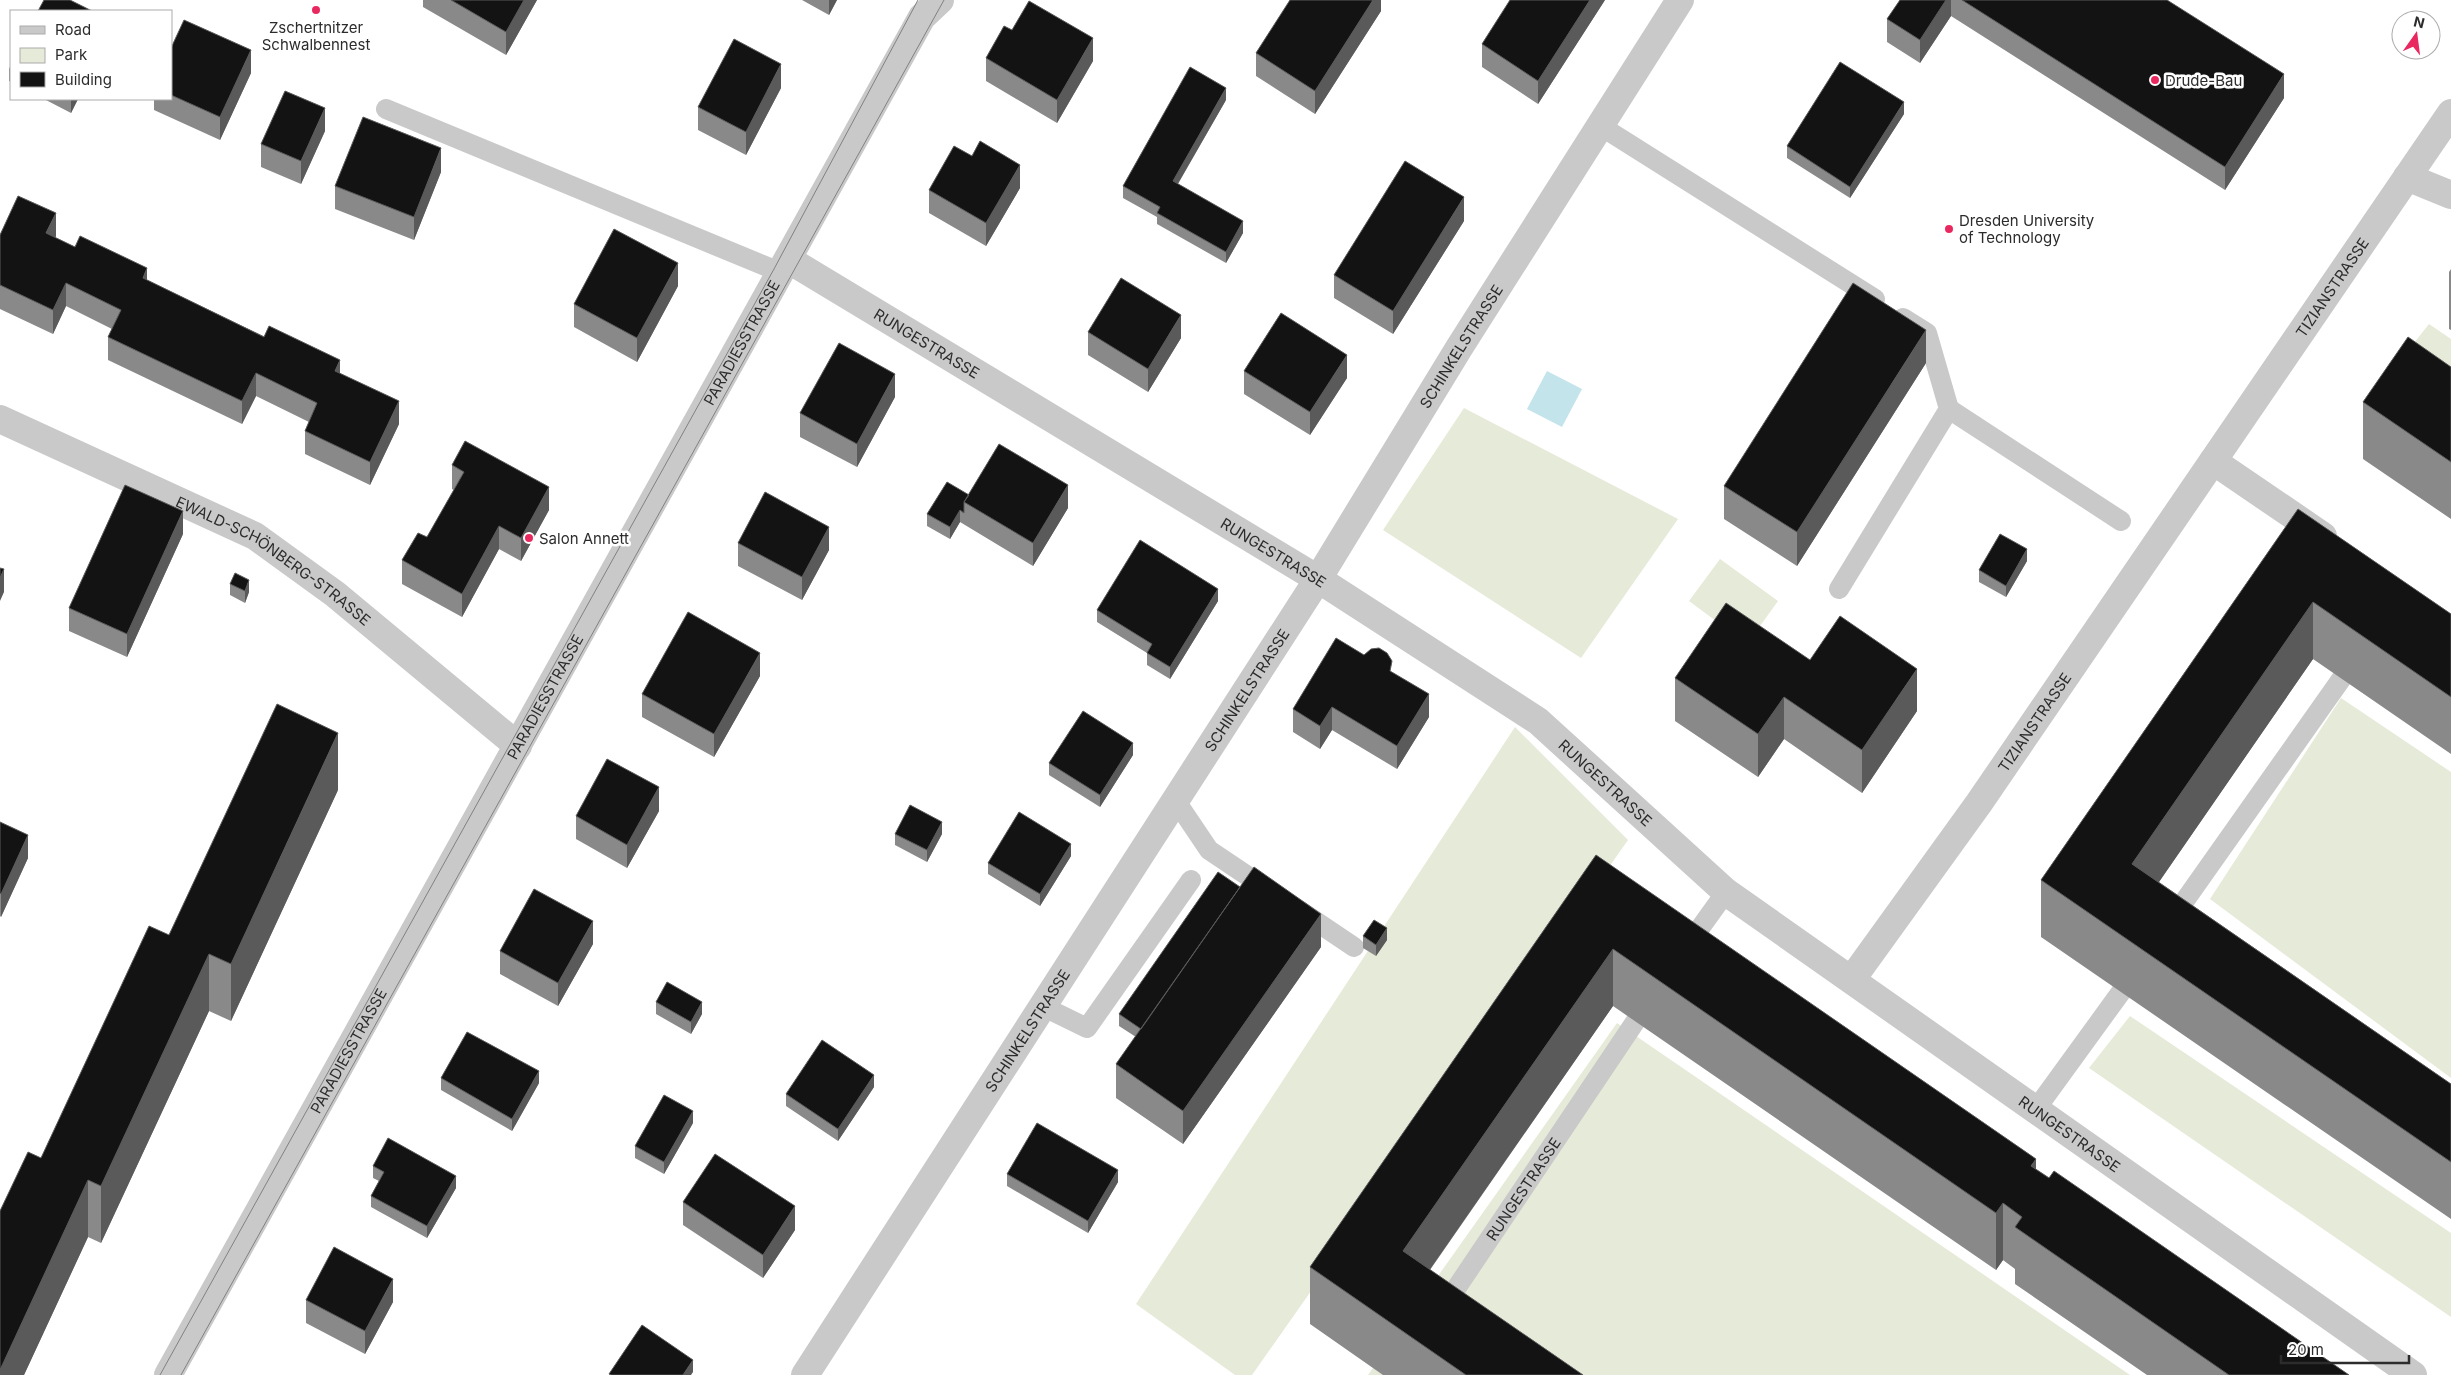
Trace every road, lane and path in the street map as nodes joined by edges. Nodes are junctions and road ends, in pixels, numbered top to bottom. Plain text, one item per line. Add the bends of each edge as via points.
1 (1680, 0) edge
2 (929, 6) edge
3 (386, 109) dead end
4 (2451, 113) edge
5 (1599, 125) junction
6 (2407, 176) junction
7 (2451, 195) edge
8 (786, 266) junction
9 (1949, 409) junction
10 (0, 419) edge
11 (2213, 461) junction
12 (2121, 521) dead end
13 (2347, 552) edge
14 (1318, 579) junction
15 (1839, 589) dead end
16 (2342, 678) dead end
17 (518, 746) junction
18 (1176, 801) junction
19 (1191, 880) dead end
20 (1726, 892) junction
21 (2158, 939) edge
22 (1354, 947) dead end
23 (1673, 965) edge
24 (1852, 979) junction
25 (2121, 992) dead end
26 (1044, 1007) junction
27 (1635, 1022) dead end
28 (2036, 1109) junction
29 (1447, 1314) edge
30 (168, 1375) edge
31 (805, 1375) edge
32 (2413, 1375) edge

1 - 5 street, SCHINKELSTRASSE
2 - 8 street, PARADIESSTRASSE
3 - 8 lane
4 - 6 street, TIZIANSTRASSE
5 - 9 lane via 1927,333
5 - 14 street, SCHINKELSTRASSE
6 - 7 street
6 - 11 street, TIZIANSTRASSE
8 - 14 street, RUNGESTRASSE
8 - 17 street, PARADIESSTRASSE
9 - 12 lane
9 - 15 lane
10 - 17 street, EWALD-SCHÖNBERG-STRASSE via 255,536 335,594
11 - 13 street
11 - 24 street, TIZIANSTRASSE via 1979,803
14 - 18 street, SCHINKELSTRASSE
14 - 20 street, RUNGESTRASSE via 1538,721
16 - 21 lane via 2181,923
17 - 30 street, PARADIESSTRASSE
18 - 22 lane via 1209,850
18 - 26 street, SCHINKELSTRASSE
19 - 26 lane via 1087,1028
20 - 23 lane
20 - 24 street, RUNGESTRASSE
24 - 28 street, RUNGESTRASSE
25 - 28 lane
26 - 31 street, SCHINKELSTRASSE
27 - 29 lane, RUNGESTRASSE
28 - 32 street, RUNGESTRASSE

